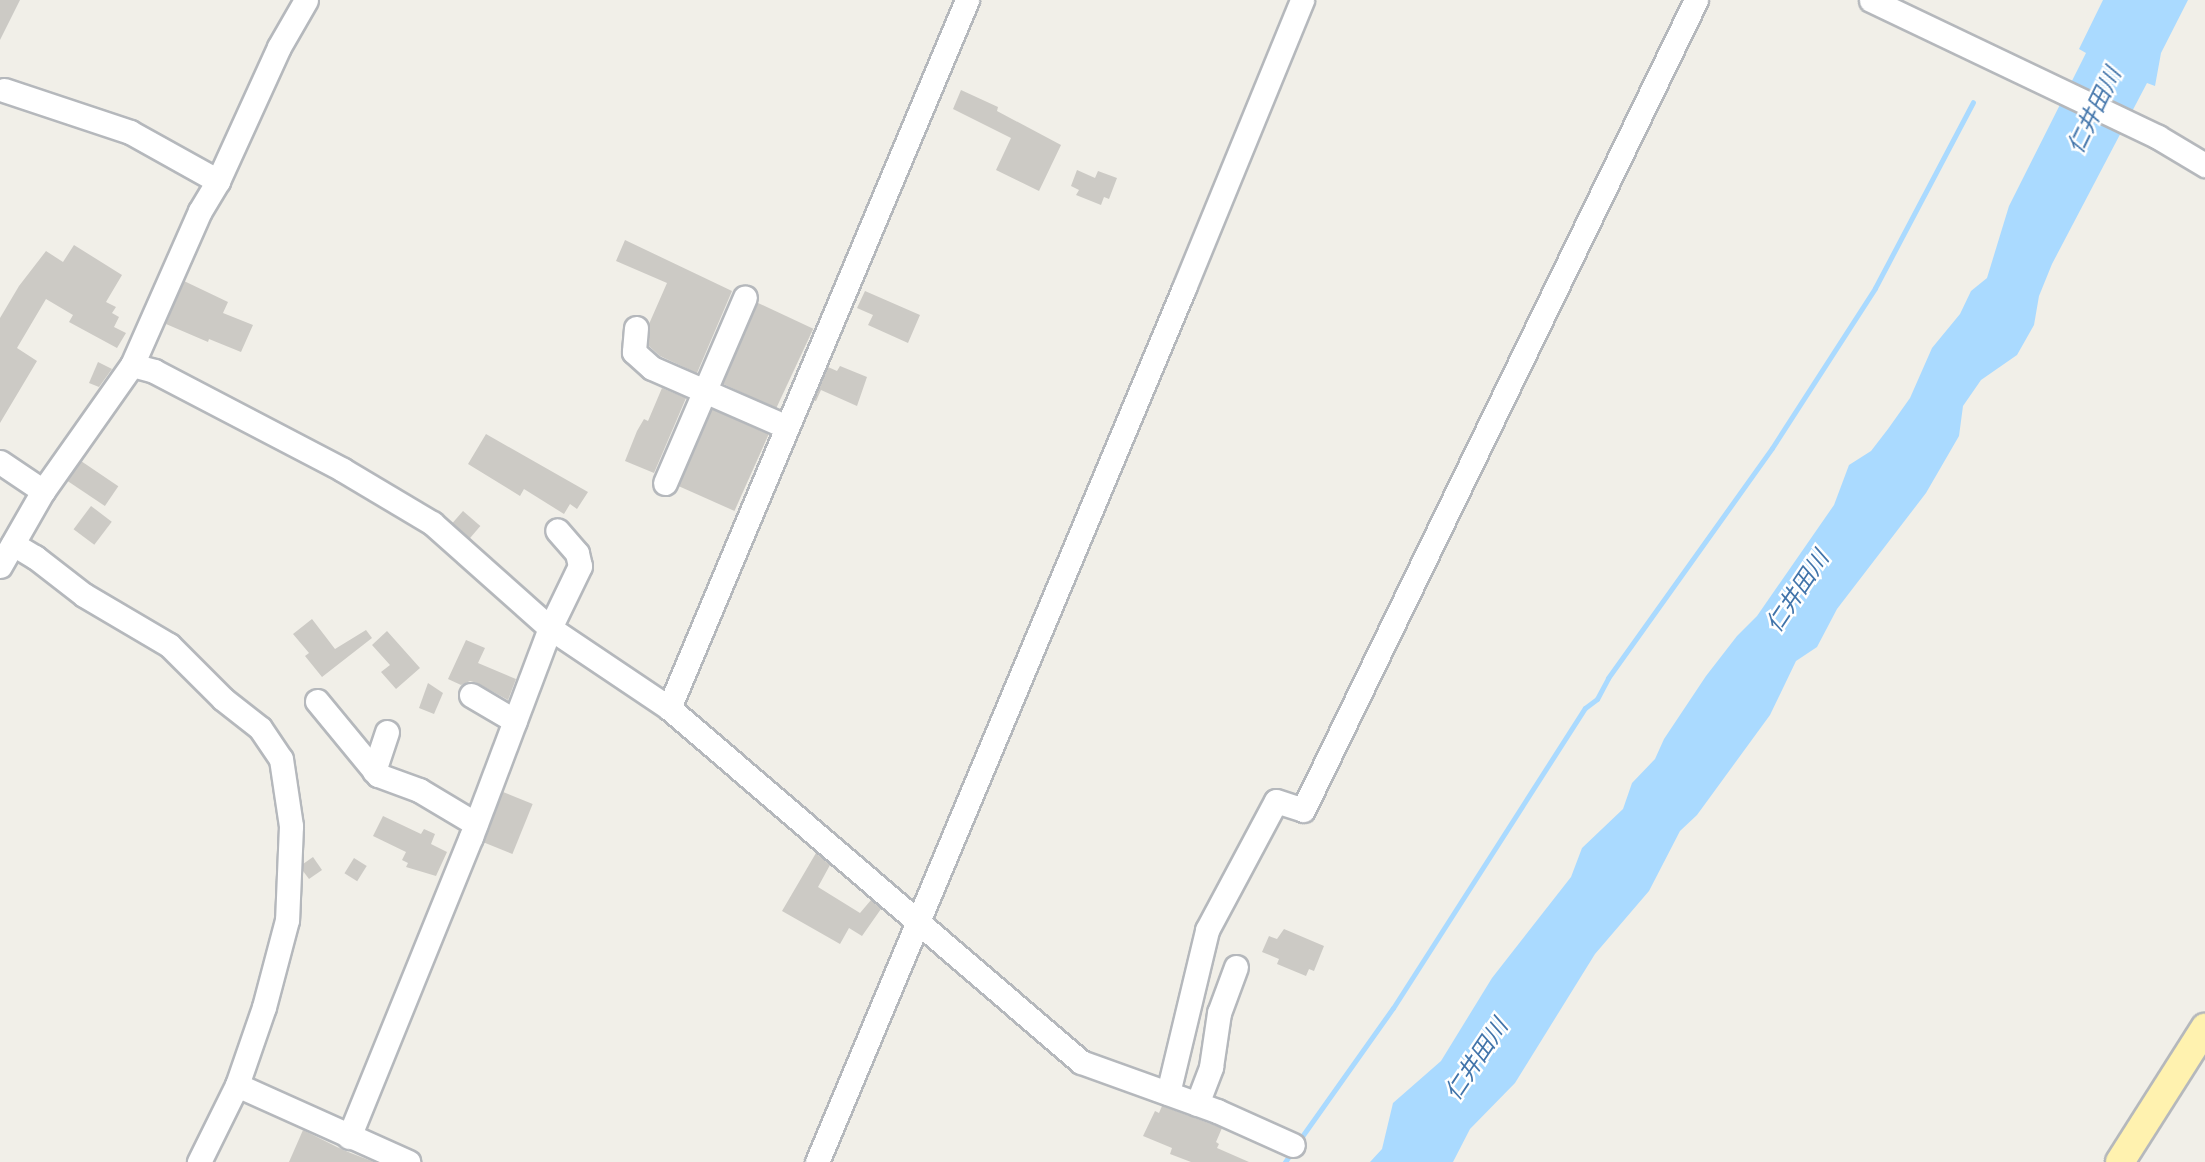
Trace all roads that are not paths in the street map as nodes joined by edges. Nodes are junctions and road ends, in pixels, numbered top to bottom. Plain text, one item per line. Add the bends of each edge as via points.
1 (306, 0) edge
2 (967, 0) edge
3 (1301, 0) edge
4 (1696, 0) edge
5 (1871, 0) edge
6 (4, 90) dead end
7 (2205, 165) edge
8 (218, 181) junction
9 (744, 297) dead end
10 (636, 328) dead end
11 (132, 365) junction
12 (704, 392) junction
13 (787, 427) junction
14 (0, 463) edge
15 (665, 483) dead end
16 (43, 491) junction
17 (557, 530) dead end
18 (13, 544) junction
19 (0, 566) edge
20 (550, 628) junction
21 (471, 695) dead end
22 (317, 701) dead end
23 (669, 708) junction
24 (516, 721) junction
25 (387, 732) dead end
26 (374, 771) junction
27 (475, 824) junction
28 (919, 922) junction
29 (1236, 967) dead end
30 (2205, 1028) edge
31 (237, 1085) junction
32 (1168, 1093) junction
33 (1197, 1104) junction
34 (349, 1137) junction
35 (1293, 1145) dead end
36 (199, 1162) edge
37 (408, 1162) edge
38 (817, 1162) edge
39 (2120, 1162) edge

1 - 8 street via 279,47
2 - 13 street
3 - 28 street
4 - 32 street via 1303,810 1276,801 1207,930
5 - 7 street via 2158,137
6 - 8 street via 130,132
8 - 11 street via 200,211
9 - 12 street
10 - 12 street via 634,352 639,358
11 - 16 street
11 - 20 street via 154,371 343,470 432,523
12 - 13 street
12 - 15 street
13 - 23 street
14 - 16 street
16 - 18 street
17 - 20 street via 581,560
18 - 19 street
18 - 31 street via 84,595 169,645 223,699 260,728 281,759 290,826 287,920 281,953
20 - 23 street
20 - 24 street
21 - 24 street
22 - 26 street
23 - 28 street
24 - 27 street
25 - 26 street
26 - 27 street via 385,780 419,790
27 - 34 street
28 - 32 street via 1081,1062
28 - 38 street
29 - 33 street via 1219,1013 1211,1067
30 - 39 main road
31 - 34 street
31 - 36 street
32 - 33 street
33 - 35 street
34 - 37 street

